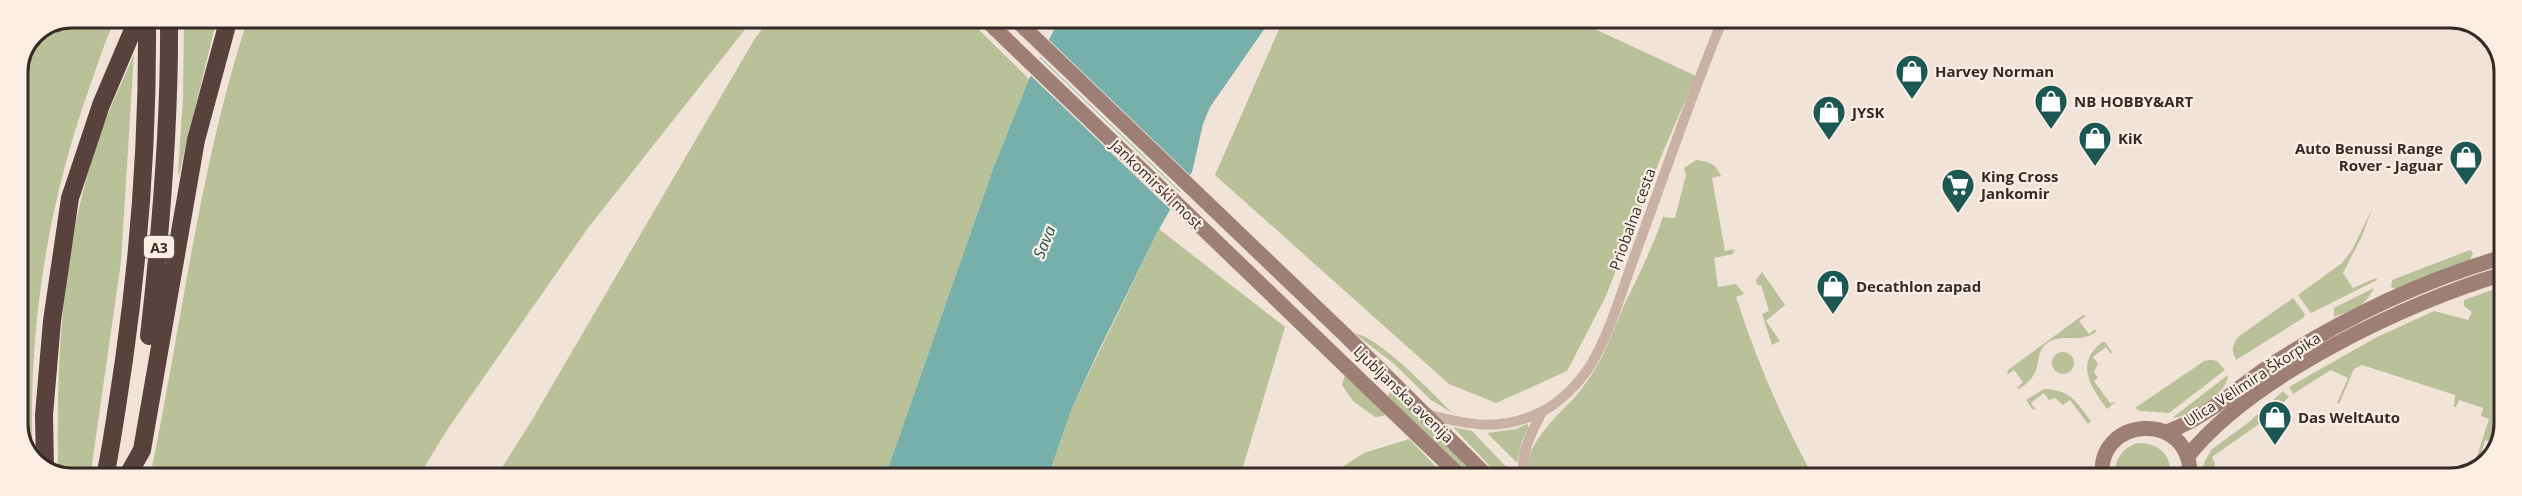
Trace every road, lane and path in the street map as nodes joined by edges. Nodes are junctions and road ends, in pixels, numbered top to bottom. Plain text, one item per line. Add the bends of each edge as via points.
1 (134, 28) edge
2 (147, 28) edge
3 (169, 28) edge
4 (227, 28) edge
5 (994, 28) edge
6 (1024, 28) edge
7 (1719, 28) edge
8 (2494, 260) edge
9 (2494, 277) edge
10 (1344, 335) joint
11 (1331, 350) joint
12 (1542, 412) junction
13 (1426, 414) junction
14 (2167, 432) junction
15 (2188, 456) junction
16 (45, 457) edge
17 (107, 468) edge
18 (130, 468) edge
19 (133, 468) edge
20 (1452, 468) edge
21 (1479, 468) edge
22 (1524, 468) edge
23 (2104, 468) edge
24 (2189, 468) edge

1 - 16 highway via 101,105 70,198 52,321 44,415
2 - 17 highway, A3 via 144,172 137,264
3 - 18 highway, A3 via 162,209
4 - 19 highway via 196,140 142,450
5 - 11 main road, Jankomirski most
6 - 10 main road, Jankomirski most
7 - 12 street, Priobalna cesta via 1600,346 1573,387
8 - 14 main road, Ulica Velimira Škorpika via 2427,284 2323,333 2197,418
9 - 15 main road, Ulica Velimira Škorpika via 2426,301 2310,360 2216,424
10 - 13 main road, Ljubljanska avenija
11 - 20 main road, Ljubljanska avenija
12 - 13 street, Priobalna cesta via 1498,425 1476,426
12 - 22 street, Priobalna cesta via 1528,439
13 - 21 main road, Ljubljanska avenija
14 - 15 main road via 2180,442
14 - 23 main road via 2145,427 2133,429 2110,446
15 - 24 main road

